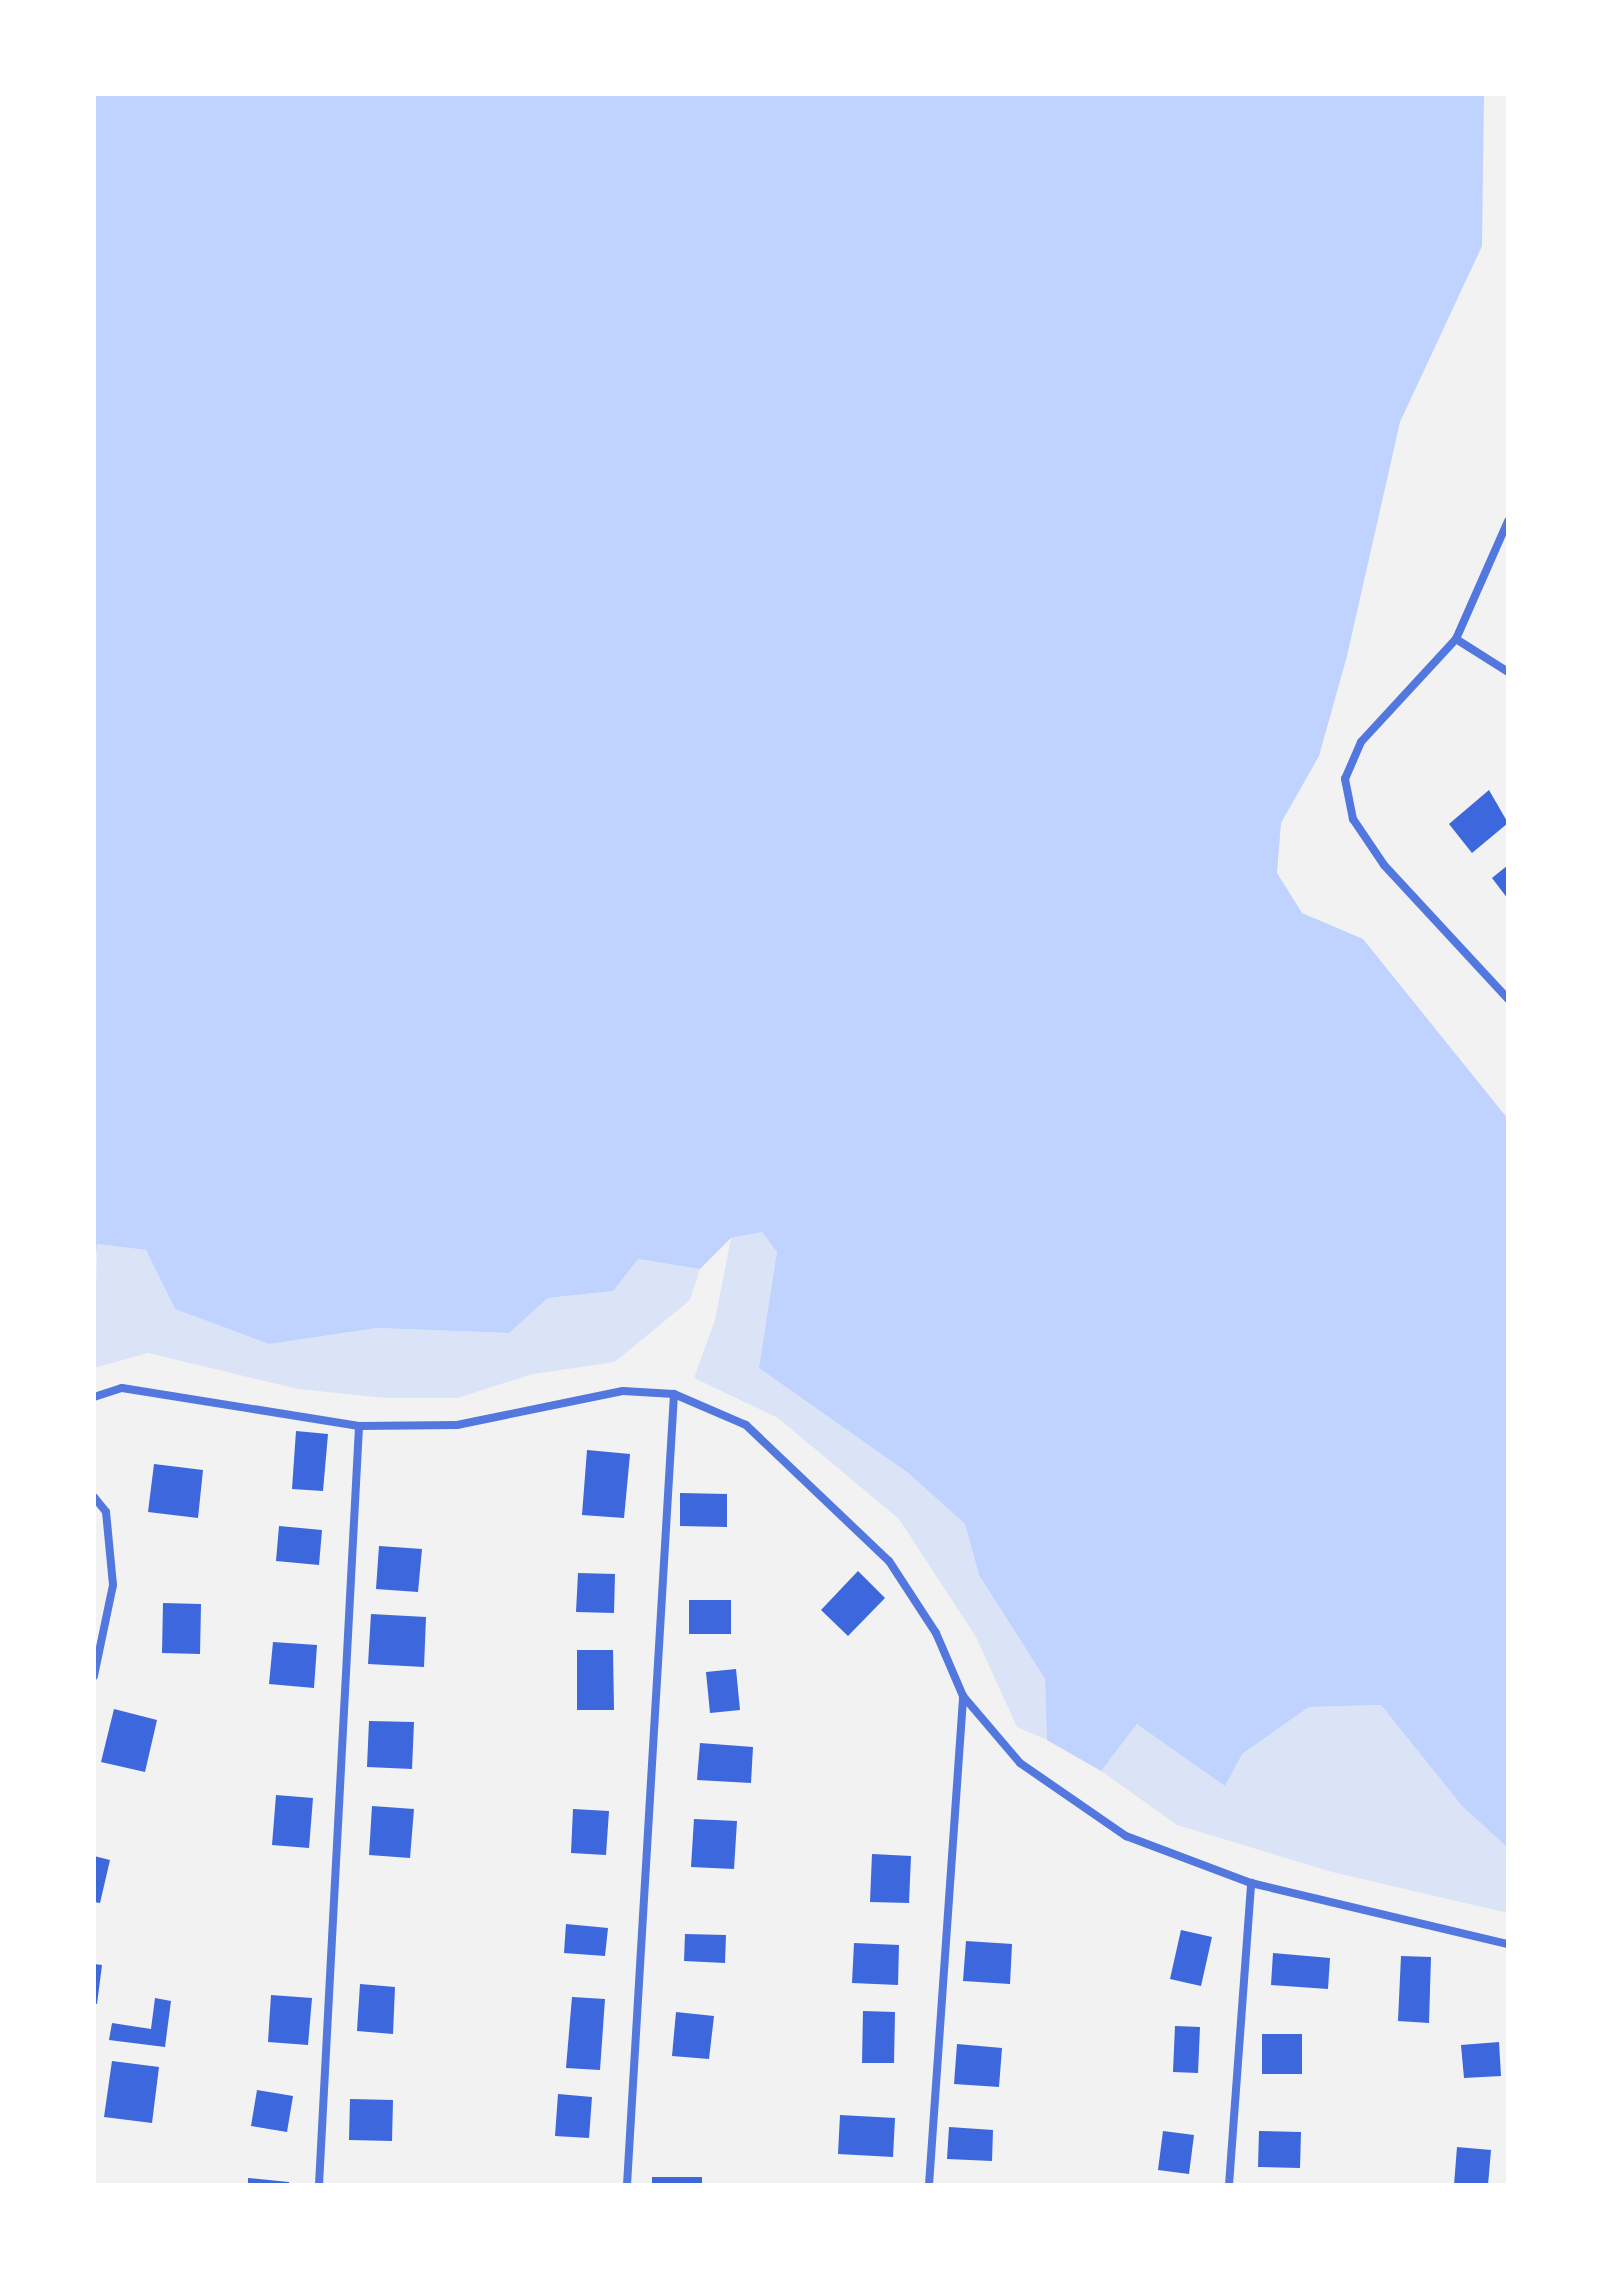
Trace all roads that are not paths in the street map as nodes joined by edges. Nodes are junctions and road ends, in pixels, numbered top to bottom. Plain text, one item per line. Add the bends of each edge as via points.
1 (1508, 521) edge
2 (1456, 639) junction
3 (1508, 672) edge
4 (1508, 999) edge
5 (674, 1394) junction
6 (94, 1397) edge
7 (359, 1426) junction
8 (94, 1497) edge
9 (94, 1676) edge
10 (963, 1696) junction
11 (1251, 1883) junction
12 (1508, 1944) edge
13 (319, 2185) edge
14 (627, 2185) edge
15 (929, 2185) edge
16 (1229, 2185) edge

1 - 2 street
2 - 3 street
2 - 4 street via 1361,742 1345,779 1353,819 1384,865
5 - 7 street via 623,1391 457,1425
5 - 10 street via 746,1425 889,1561 936,1633
5 - 14 street
6 - 7 street via 122,1388
7 - 13 street
8 - 9 street via 106,1512 113,1585
10 - 11 street via 1020,1763 1126,1836
10 - 15 street
11 - 12 street
11 - 16 street

